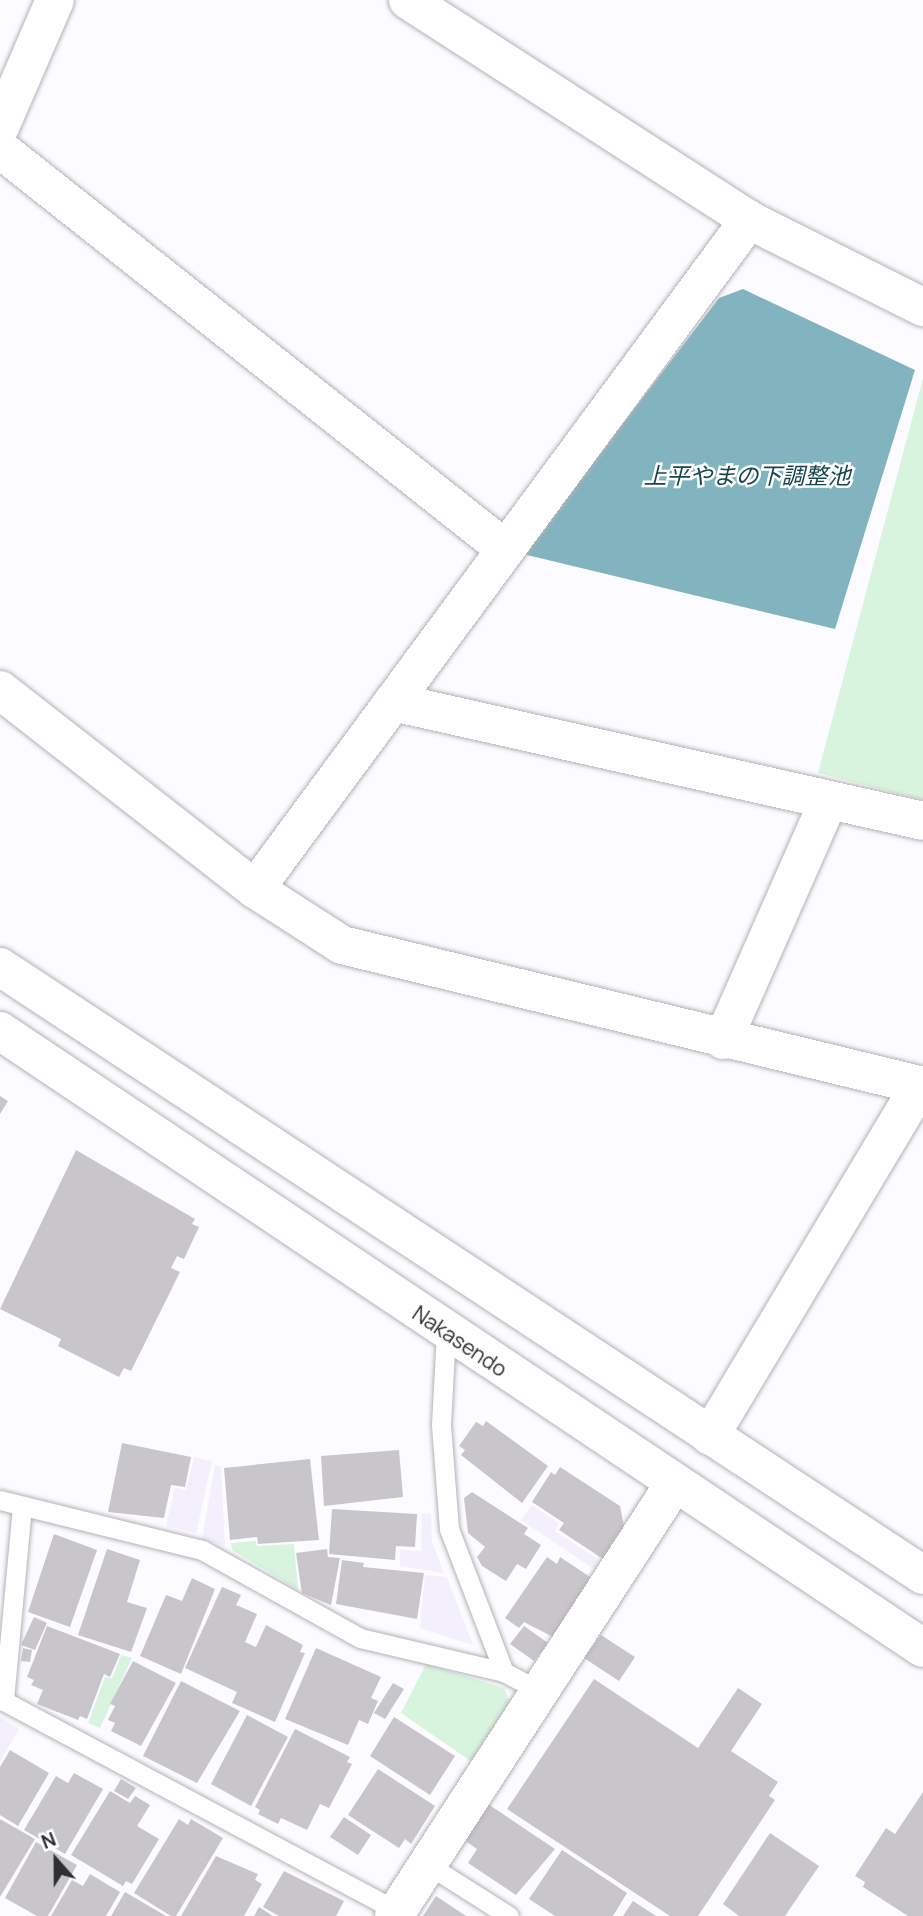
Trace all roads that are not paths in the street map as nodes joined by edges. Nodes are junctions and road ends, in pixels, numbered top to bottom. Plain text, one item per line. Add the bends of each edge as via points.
1 (55, 0) edge
2 (408, 0) edge
3 (0, 127) edge
4 (0, 149) edge
5 (749, 220) junction
6 (923, 306) edge
7 (505, 549) junction
8 (0, 690) edge
9 (393, 702) junction
10 (829, 800) junction
11 (923, 821) edge
12 (255, 889) junction
13 (0, 967) edge
14 (0, 1031) edge
15 (723, 1041) junction
16 (922, 1085) edge
17 (446, 1332) junction
18 (710, 1436) junction
19 (674, 1484) junction
20 (0, 1500) edge
21 (22, 1506) junction
22 (923, 1575) edge
23 (923, 1648) edge
24 (504, 1672) junction
25 (538, 1690) junction
26 (427, 1864) junction
27 (395, 1914) edge
28 (509, 1916) edge

1 - 3 main road
2 - 5 main road
4 - 7 main road
5 - 6 main road
5 - 7 main road
7 - 9 main road
8 - 12 main road
9 - 10 main road
9 - 12 main road
10 - 11 main road
10 - 15 main road
12 - 15 main road via 342,945
13 - 18 main road
14 - 17 main road, Nakasendo
15 - 16 main road
16 - 18 main road
17 - 19 main road, Nakasendo
17 - 24 lane via 441,1425 449,1529
18 - 22 main road
19 - 23 main road, Nakasendo
19 - 25 main road
20 - 21 lane
21 - 24 lane via 202,1550 360,1638
21 - 27 lane via 4,1701
24 - 25 lane
25 - 26 main road
26 - 27 main road
26 - 28 lane

